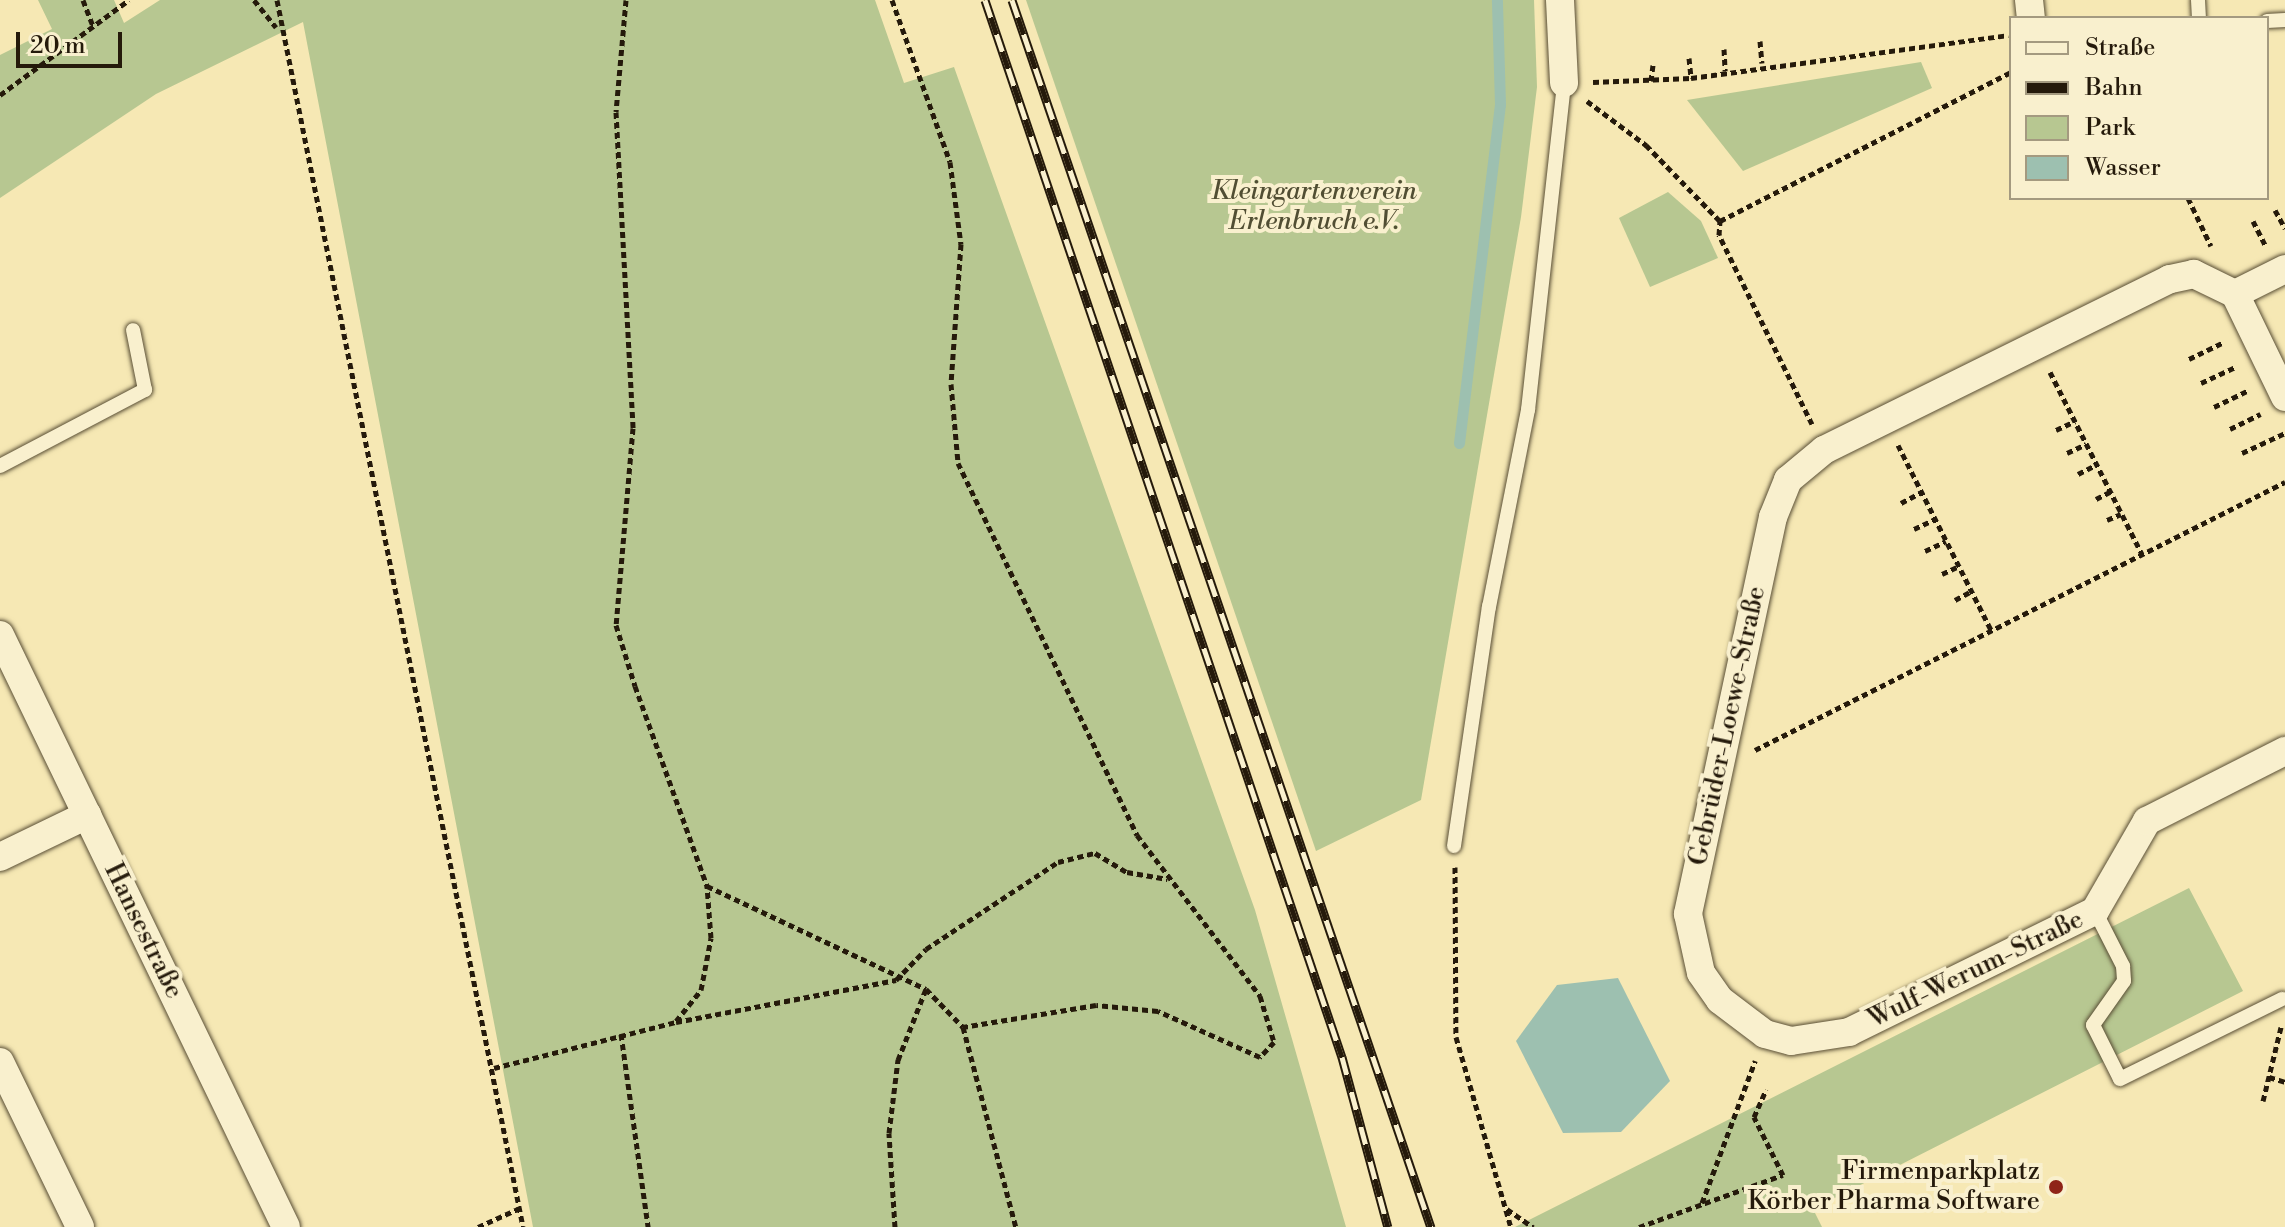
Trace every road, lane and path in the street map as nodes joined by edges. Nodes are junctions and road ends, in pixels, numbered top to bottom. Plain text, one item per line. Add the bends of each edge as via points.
1 (83, 0) edge
2 (129, 0) edge
3 (254, 0) edge
4 (277, 0) edge
5 (626, 0) edge
6 (892, 0) edge
7 (1560, 0) edge
8 (93, 26) junction
9 (277, 27) junction
10 (2009, 35) edge
11 (1760, 41) dead end
12 (1724, 49) dead end
13 (1689, 58) dead end
14 (1762, 63) junction
15 (1653, 65) dead end
16 (1725, 71) junction
17 (2009, 73) edge
18 (1691, 78) junction
19 (1651, 81) junction
20 (1564, 83) junction
21 (0, 95) edge
22 (2275, 210) dead end
23 (1720, 221) junction
24 (2285, 228) edge
25 (2285, 269) edge
26 (2235, 294) junction
27 (133, 330) dead end
28 (2036, 345) junction
29 (2285, 397) edge
30 (1886, 420) junction
31 (2075, 421) junction
32 (2056, 430) dead end
33 (2285, 433) edge
34 (2086, 444) junction
35 (1824, 450) junction
36 (2067, 453) dead end
37 (2242, 453) dead end
38 (2096, 465) junction
39 (0, 466) edge
40 (2078, 474) dead end
41 (2285, 482) edge
42 (1922, 492) junction
43 (2110, 492) junction
44 (2096, 499) dead end
45 (1901, 503) dead end
46 (2121, 514) junction
47 (1935, 519) junction
48 (2107, 520) dead end
49 (1914, 529) dead end
50 (1946, 541) junction
51 (1925, 551) dead end
52 (2142, 554) junction
53 (1959, 566) junction
54 (1942, 574) dead end
55 (1972, 591) junction
56 (1955, 600) dead end
57 (1991, 630) junction
58 (0, 635) edge
59 (2285, 751) edge
60 (1719, 769) junction
61 (87, 815) junction
62 (1454, 846) joint
63 (0, 857) edge
64 (1168, 879) junction
65 (707, 886) junction
66 (2095, 911) junction
67 (896, 980) junction
68 (926, 989) junction
69 (2283, 1005) edge
70 (676, 1022) junction
71 (963, 1027) junction
72 (621, 1034) junction
73 (1778, 1037) junction
74 (494, 1068) junction
75 (3, 1076) edge
76 (2269, 1077) junction
77 (2285, 1082) edge
78 (1766, 1090) dead end
79 (2263, 1101) dead end
80 (1702, 1203) junction
81 (520, 1208) junction
82 (1505, 1208) junction
83 (80, 1227) edge
84 (286, 1227) edge
85 (478, 1227) edge
86 (523, 1227) edge
87 (648, 1227) edge
88 (895, 1227) edge
89 (1016, 1227) edge
90 (1511, 1227) edge
91 (1533, 1227) edge
92 (1639, 1227) edge

1 - 8 path
2 - 8 path
3 - 9 path
4 - 9 path
5 - 65 path via 616,112 633,428 616,625
6 - 64 path via 950,162 961,244 951,384 958,463 1084,731
7 - 20 street
8 - 21 path
9 - 74 path
10 - 14 path
11 - 14 path
12 - 16 path
13 - 18 path
14 - 16 path
15 - 19 path
16 - 18 path
17 - 23 path
18 - 19 path
19 - 20 path
20 - 23 path via 1646,145
20 - 62 lane via 1528,410 1489,607
22 - 24 path
23 - 35 path via 1719,235
25 - 26 street
26 - 28 street, Gebrüder-Loewe-Straße via 2194,274 2170,279
26 - 29 street
27 - 39 lane via 145,390
28 - 30 street, Gebrüder-Loewe-Straße
28 - 31 path
30 - 35 street, Gebrüder-Loewe-Straße
30 - 42 path
31 - 32 path
31 - 34 path
33 - 37 path
34 - 36 path
34 - 38 path
35 - 60 street, Gebrüder-Loewe-Straße via 1788,480 1773,517
38 - 40 path
38 - 43 path
41 - 52 path
42 - 45 path
42 - 47 path
43 - 44 path
43 - 46 path
46 - 48 path
46 - 52 path
47 - 49 path
47 - 50 path
50 - 51 path
50 - 53 path
52 - 57 path
53 - 54 path
53 - 55 path
55 - 56 path
55 - 57 path
57 - 60 path
58 - 61 street, Hansestraße
59 - 66 street, Wulf-Werum-Straße via 2147,821
60 - 73 street, Gebrüder-Loewe-Straße via 1688,914 1691,942 1720,1000
61 - 63 street
61 - 84 street, Hansestraße
62 - 82 path via 1456,1037
64 - 67 path via 1127,872 1095,853 1058,862 926,949
64 - 71 path via 1192,898 1260,996 1274,1042 1260,1057 1142,1009 1096,1005
65 - 67 path
65 - 70 path via 711,938 701,990
66 - 69 lane via 2123,966 2124,981 2093,1025 2120,1079
66 - 73 street, Wulf-Werum-Straße via 1849,1032
67 - 68 path
67 - 70 path
68 - 71 path
68 - 88 path via 898,1060 889,1133
69 - 76 path
70 - 72 path
71 - 89 path
72 - 74 path
72 - 87 path
73 - 80 path
74 - 81 path
75 - 83 street
76 - 77 path
76 - 79 path
78 - 80 path via 1754,1117 1783,1175
80 - 92 path
81 - 85 path
81 - 86 path
82 - 90 path
82 - 91 path

